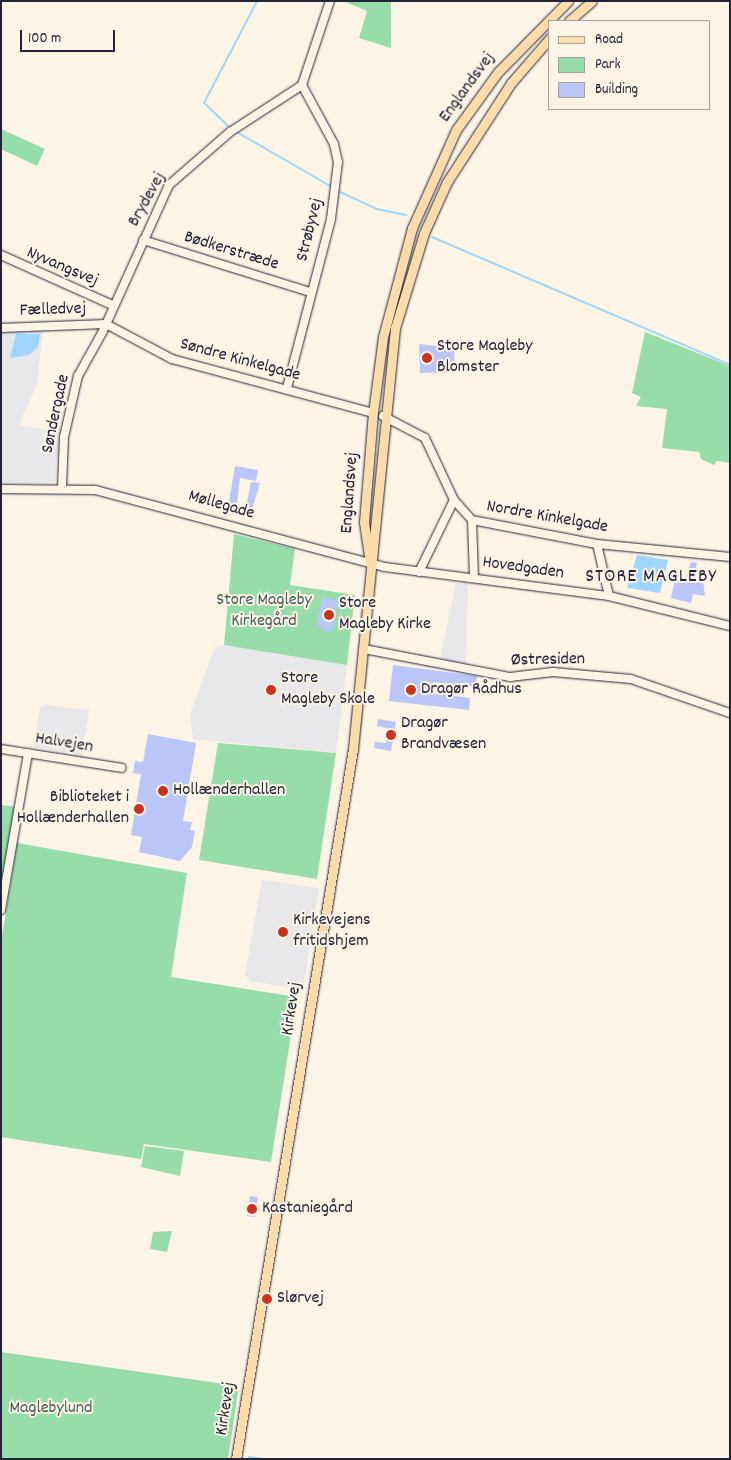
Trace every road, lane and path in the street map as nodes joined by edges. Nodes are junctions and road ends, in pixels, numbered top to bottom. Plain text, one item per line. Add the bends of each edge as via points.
1 (330, 1) edge
2 (568, 1) edge
3 (592, 1) edge
4 (549, 20) edge
5 (570, 20) edge
6 (548, 21) edge
7 (548, 40) edge
8 (302, 86) junction
9 (143, 240) junction
10 (1, 255) edge
11 (310, 292) junction
12 (112, 305) junction
13 (106, 324) junction
14 (1, 328) edge
15 (287, 388) junction
16 (373, 413) junction
17 (383, 416) junction
18 (62, 487) junction
19 (1, 489) edge
20 (454, 500) junction
21 (472, 520) junction
22 (597, 544) junction
23 (730, 557) edge
24 (370, 563) junction
25 (419, 572) junction
26 (474, 578) junction
27 (608, 596) junction
28 (730, 626) edge
29 (364, 650) junction
30 (730, 713) edge
31 (1, 749) edge
32 (28, 754) junction
33 (122, 768) dead end
34 (1, 910) edge
35 (236, 1459) edge

1 - 8 street
2 - 4 main road, Englandsvej
3 - 5 main road
6 - 16 main road, Englandsvej via 498,72 456,130 428,187 396,283
7 - 17 main road, Englandsvej via 510,83 472,140 424,233 396,328
8 - 9 street, Brydevej via 230,132 181,172 169,185
8 - 11 street, Strøbyvej via 334,144 338,162 331,220
9 - 11 street, Bødkerstræde
9 - 12 street, Brydevej
10 - 12 street, Nyvangsvej
11 - 15 street, Strøbyvej
12 - 13 street, Brydevej
13 - 14 street, Fælledvej
13 - 15 street, Søndre Kinkelgade via 172,360
13 - 18 street, Søndergade via 74,389 64,437
15 - 16 street, Søndre Kinkelgade
16 - 24 main road, Englandsvej via 364,522
17 - 20 street, Nordre Kinkelgade via 425,438
17 - 24 main road, Englandsvej via 376,548
18 - 19 street, Møllegade
18 - 24 street, Møllegade via 132,498
20 - 21 street, Nordre Kinkelgade
20 - 25 street
21 - 22 street, Nordre Kinkelgade
21 - 26 street
22 - 23 street, Nordre Kinkelgade
22 - 27 street
24 - 25 street, Hovedgaden
24 - 29 main road, Kirkevej
25 - 26 street, Hovedgaden
26 - 27 street, Hovedgaden
27 - 28 street, Hovedgaden
29 - 30 street, Østresiden via 510,677 553,672 631,680
29 - 35 main road, Kirkevej via 353,749
31 - 32 street, Halvejen
32 - 33 street, Halvejen
32 - 34 street

